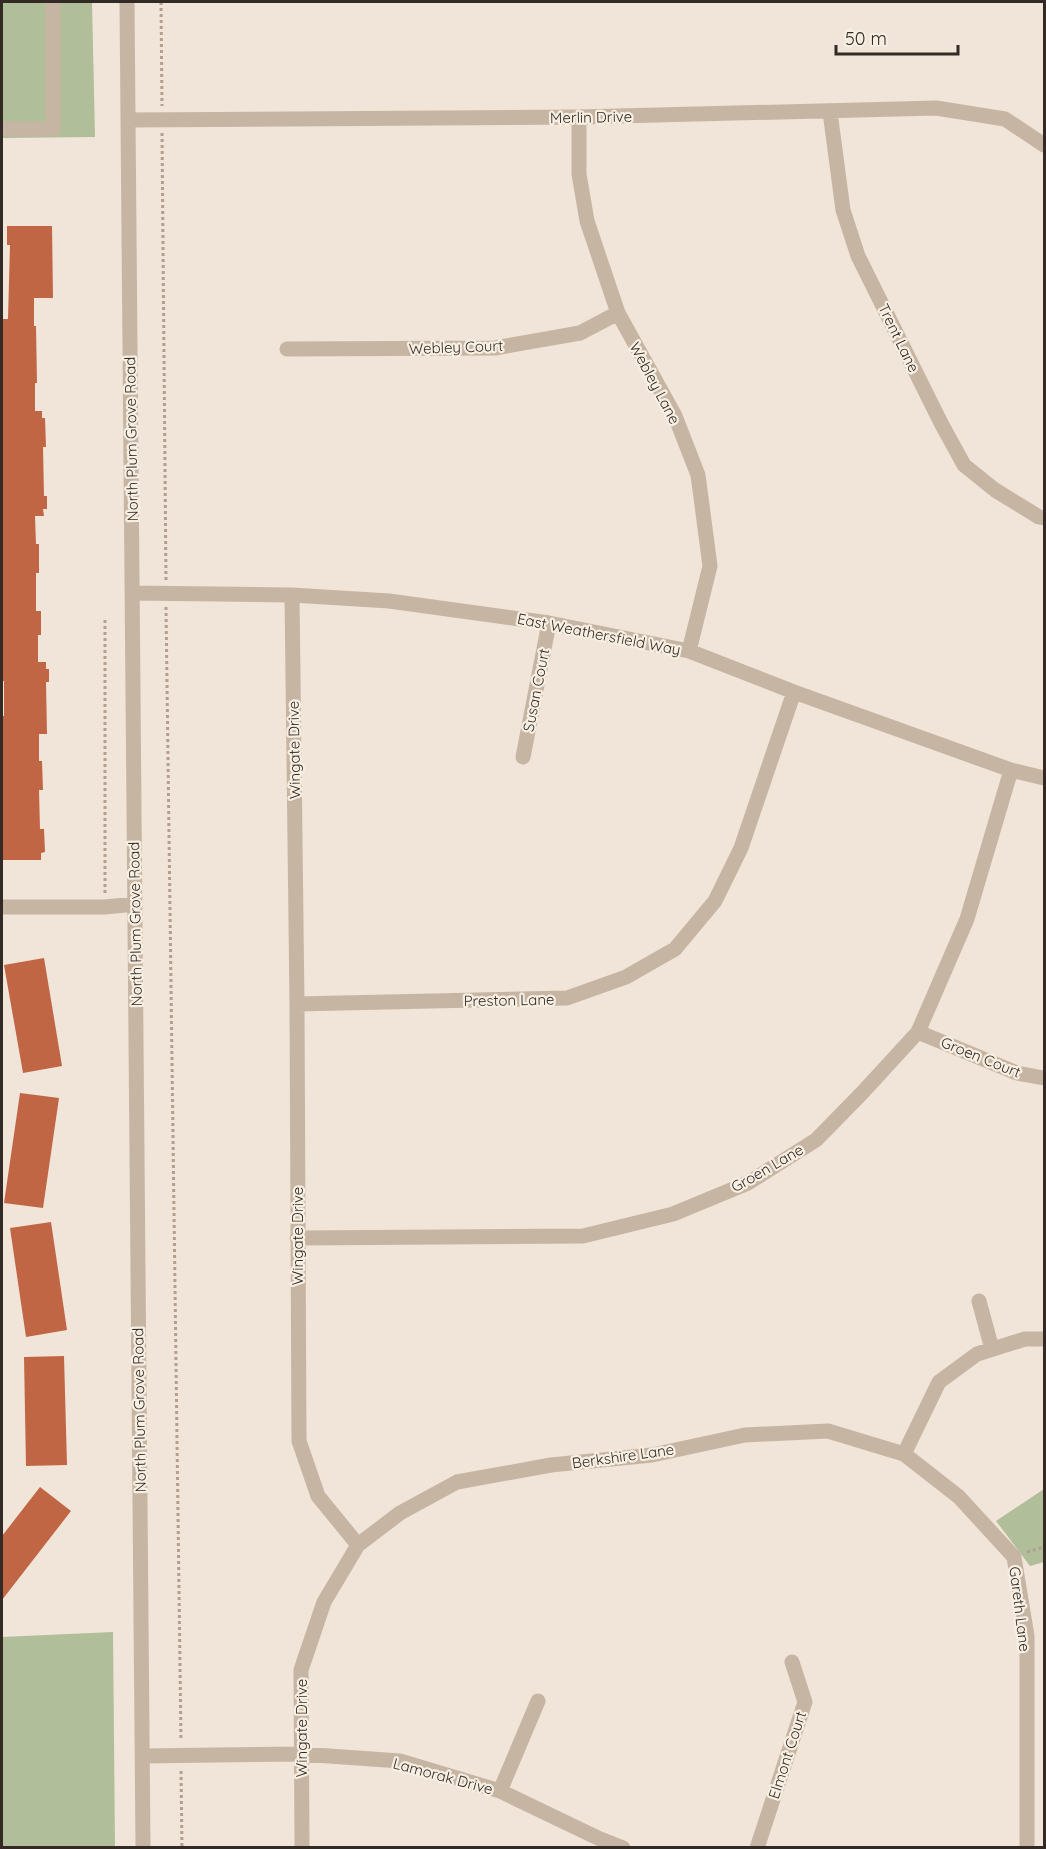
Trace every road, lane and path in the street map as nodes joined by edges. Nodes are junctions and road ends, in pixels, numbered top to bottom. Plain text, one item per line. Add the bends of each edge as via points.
1 (53, 2) edge
2 (127, 2) edge
3 (161, 2) edge
4 (830, 112) junction
5 (579, 117) junction
6 (128, 120) junction
7 (162, 120) junction
8 (2, 129) edge
9 (1044, 145) edge
10 (618, 313) junction
11 (287, 349) dead end
12 (1044, 518) edge
13 (165, 563) dead end
14 (132, 593) junction
15 (292, 595) junction
16 (105, 620) dead end
17 (166, 623) dead end
18 (549, 623) junction
19 (689, 651) junction
20 (794, 692) junction
21 (523, 757) dead end
22 (1011, 770) junction
23 (1044, 778) edge
24 (135, 904) junction
25 (105, 907) junction
26 (2, 908) edge
27 (297, 1004) junction
28 (918, 1032) junction
29 (1044, 1078) edge
30 (297, 1238) junction
31 (979, 1301) dead end
32 (1044, 1339) edge
33 (992, 1349) junction
34 (904, 1454) junction
35 (358, 1545) junction
36 (792, 1662) dead end
37 (538, 1701) dead end
38 (301, 1754) junction
39 (181, 1755) junction
40 (142, 1756) junction
41 (500, 1791) junction
42 (598, 1843) edge
43 (143, 1848) edge
44 (182, 1848) edge
45 (302, 1848) edge
46 (623, 1848) edge
47 (757, 1848) edge
48 (1027, 1848) edge

1 - 8 street via 53,129
2 - 6 street, North Plum Grove Road
3 - 7 path
4 - 5 street, Merlin Drive
4 - 9 street, Merlin Drive via 936,108 1005,118
4 - 12 street, Trent Lane via 843,210 858,256 941,423 964,465 995,490
5 - 7 street, Merlin Drive
5 - 10 street, Webley Lane via 579,174 586,221
6 - 7 street, Merlin Drive
6 - 14 street, North Plum Grove Road
7 - 13 path
10 - 11 street, Webley Court via 580,333 495,348
10 - 19 street, Webley Lane via 675,416 698,475 710,566
14 - 15 street, East Weathersfield Way
14 - 24 street, North Plum Grove Road
15 - 18 street, East Weathersfield Way via 389,600
15 - 27 street, Wingate Drive
16 - 25 path
17 - 39 path
18 - 19 street, East Weathersfield Way
18 - 21 street, Susan Court
19 - 20 street, East Weathersfield Way
20 - 22 street, East Weathersfield Way
20 - 27 street, Preston Lane via 741,848 715,901 675,949 626,977 567,998
22 - 23 street, East Weathersfield Way
22 - 28 street, Groen Lane via 966,919
24 - 25 street
24 - 40 street, North Plum Grove Road
25 - 26 street
27 - 30 street, Wingate Drive
28 - 29 street, Groen Court via 1017,1073
28 - 30 street, Groen Lane via 816,1140 748,1183 673,1214 583,1236
30 - 35 street, Wingate Drive via 299,1441 318,1496
31 - 33 street
32 - 33 street via 1025,1339
33 - 34 street via 976,1354 939,1382
34 - 35 street, Berkshire Lane via 828,1431 745,1435 652,1455 551,1465 457,1482 400,1513
34 - 48 street, Gareth Lane via 959,1497 1014,1557 1027,1636
35 - 38 street, Wingate Drive via 324,1602 300,1671
36 - 47 street, Elmont Court via 805,1702
37 - 41 street
38 - 39 street, Lamorak Drive
38 - 41 street, Lamorak Drive via 400,1761
38 - 45 street, Wingate Drive
39 - 40 street, Lamorak Drive
39 - 44 path
40 - 43 street, North Plum Grove Road
41 - 42 street, Lamorak Drive
42 - 46 street, Lamorak Drive

